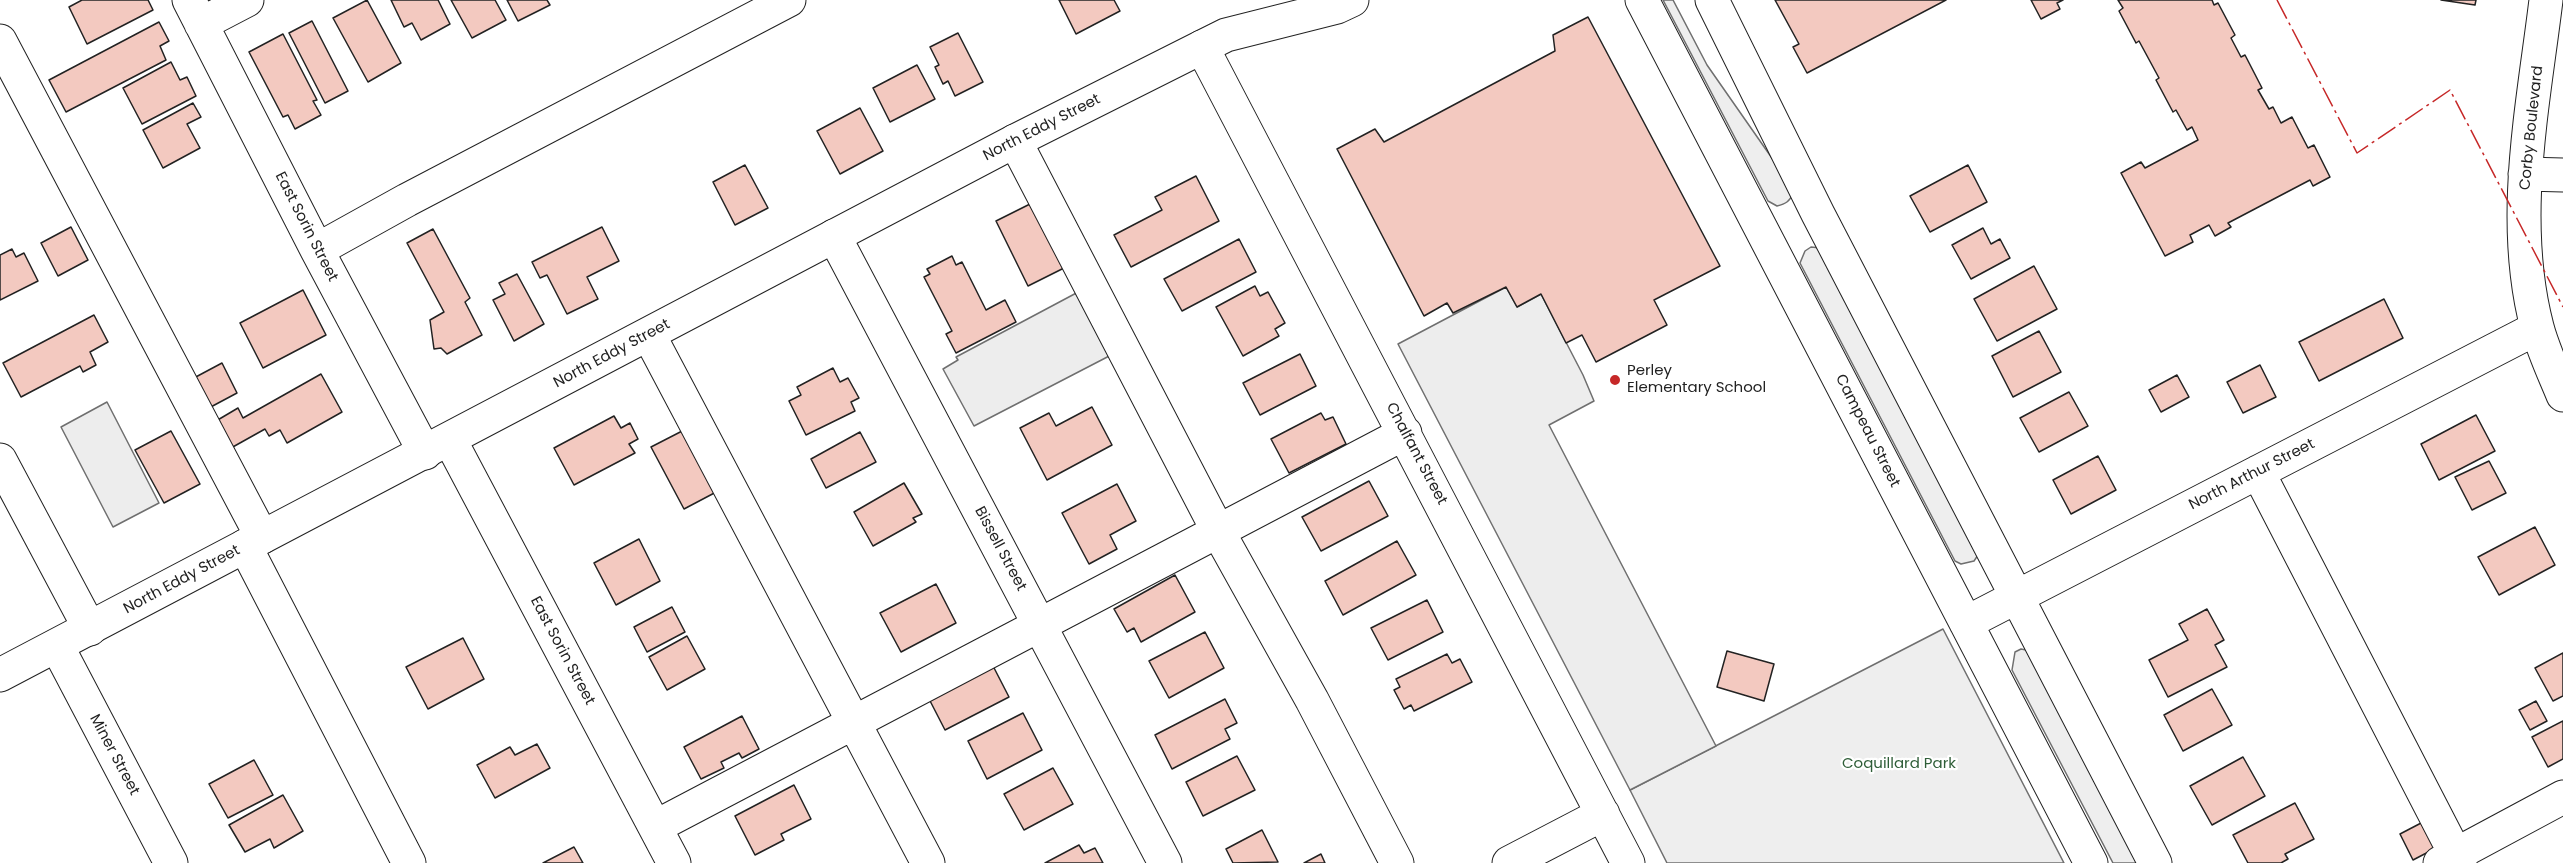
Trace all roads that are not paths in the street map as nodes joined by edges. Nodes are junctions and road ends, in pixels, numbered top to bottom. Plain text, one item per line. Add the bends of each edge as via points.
1 (247, 0) edge
2 (789, 0) edge
3 (1263, 0) edge
4 (1352, 0) edge
5 (1642, 0) edge
6 (1712, 0) edge
7 (2546, 0) edge
8 (195, 12) edge
9 (0, 41) edge
10 (1214, 41) junction
11 (1015, 141) junction
12 (2524, 174) junction
13 (2563, 175) edge
14 (834, 236) junction
15 (317, 250) junction
16 (2537, 328) junction
17 (649, 335) junction
18 (2563, 395) edge
19 (1405, 433) junction
20 (437, 446) junction
21 (0, 460) edge
22 (2258, 472) junction
23 (1219, 532) junction
24 (254, 542) junction
25 (2016, 597) junction
26 (1039, 623) junction
27 (1966, 623) junction
28 (90, 629) junction
29 (57, 646) junction
30 (0, 675) edge
31 (853, 723) junction
32 (2563, 797) edge
33 (1603, 814) junction
34 (655, 827) junction
35 (2452, 860) edge
36 (171, 863) edge
37 (409, 863) edge
38 (674, 863) edge
39 (928, 863) edge
40 (1164, 863) edge
41 (1397, 863) edge
42 (1509, 863) edge
43 (1628, 863) edge
44 (2091, 863) edge
45 (2155, 863) edge

1 - 8 street
2 - 15 street
3 - 10 street, North Eddy Street
4 - 10 street, North Eddy Street
5 - 27 street, Campeau Street
6 - 25 street
7 - 12 street, Corby Boulevard
8 - 15 street, East Sorin Street
9 - 24 street
10 - 11 street, North Eddy Street
10 - 19 street, Chalfant Street
11 - 14 street, North Eddy Street
11 - 23 street
12 - 13 street
12 - 16 street, Corby Boulevard via 2527,270
14 - 17 street, North Eddy Street
14 - 26 street, Bissell Street
15 - 20 street, East Sorin Street
16 - 18 street, Corby Boulevard
16 - 22 street, North Arthur Street
17 - 20 street, North Eddy Street
17 - 31 street
19 - 23 street
19 - 33 street, Chalfant Street
20 - 24 street, North Eddy Street
20 - 34 street, East Sorin Street
21 - 28 street
22 - 25 street, North Arthur Street
22 - 35 street
23 - 26 street
23 - 41 street
24 - 28 street, North Eddy Street
24 - 37 street
25 - 27 street, North Arthur Street
25 - 45 street
26 - 31 street
26 - 40 street, Bissell Street
27 - 44 street, Campeau Street
28 - 29 street, North Eddy Street
29 - 30 street, North Eddy Street
29 - 36 street, Miner Street
31 - 34 street
31 - 39 street
32 - 35 street
33 - 42 street
33 - 43 street, Chalfant Street
34 - 38 street, East Sorin Street

